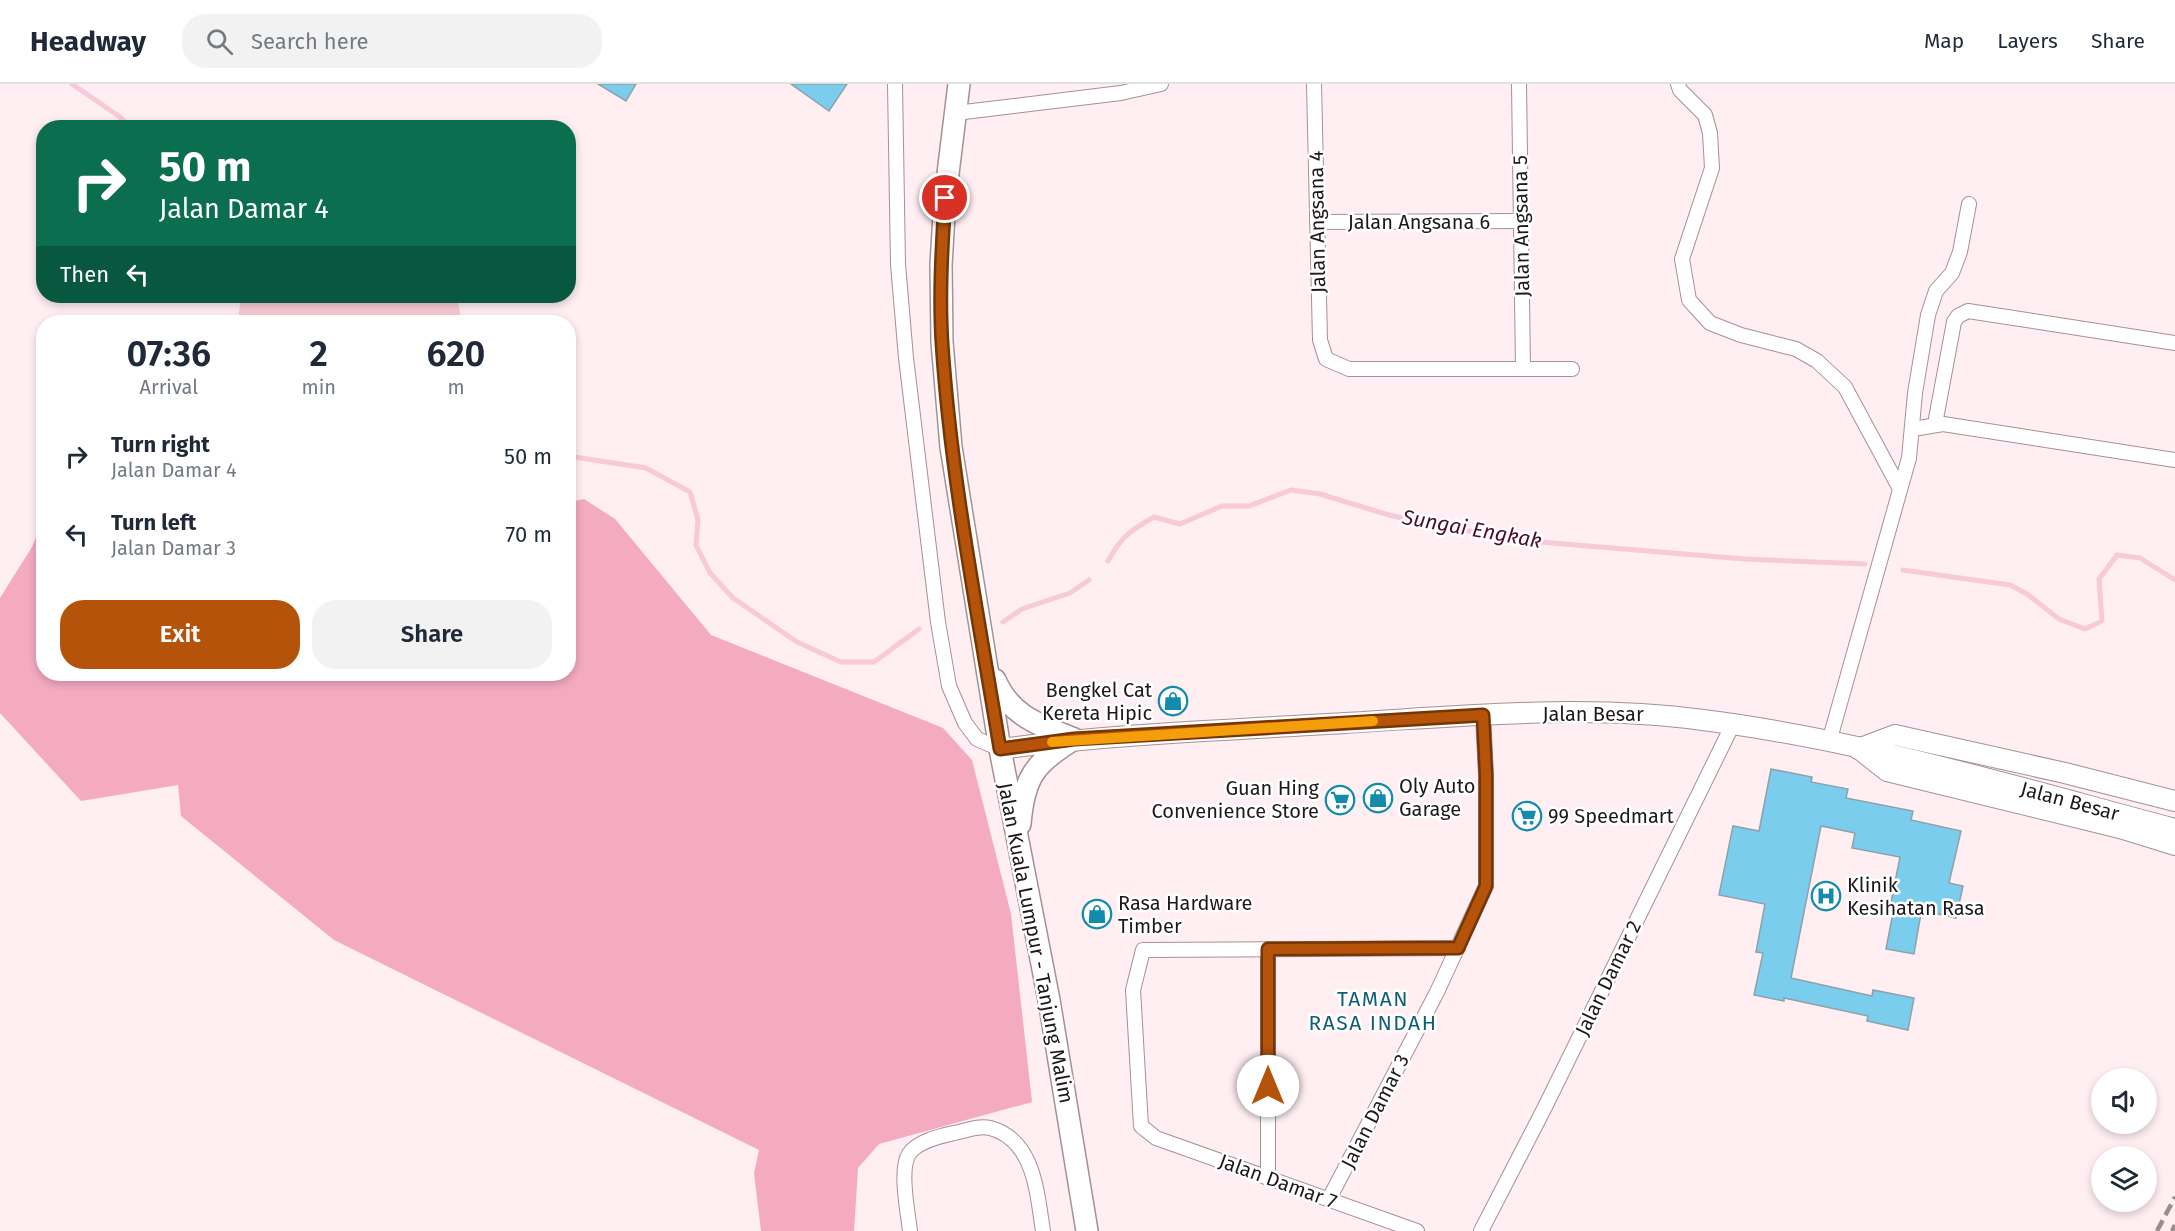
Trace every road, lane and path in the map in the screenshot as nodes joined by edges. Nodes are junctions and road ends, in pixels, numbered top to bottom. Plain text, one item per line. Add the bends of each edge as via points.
1 (894, 84) edge
2 (959, 84) edge
3 (1161, 84) edge
4 (1314, 84) edge
5 (1519, 84) edge
6 (1679, 87) edge
7 (956, 113) junction
8 (1969, 204) dead end
9 (1521, 221) junction
10 (1317, 222) junction
11 (2175, 343) edge
12 (1523, 368) junction
13 (1572, 369) dead end
14 (1935, 424) junction
15 (1913, 429) junction
16 (2175, 460) edge
17 (1900, 489) junction
18 (985, 654) junction
19 (1483, 715) junction
20 (1733, 724) junction
21 (1074, 739) junction
22 (1829, 742) junction
23 (1000, 749) junction
24 (1858, 749) junction
25 (2175, 801) edge
26 (2175, 829) edge
27 (1018, 845) junction
28 (2175, 845) edge
29 (1458, 948) junction
30 (1268, 949) junction
31 (1268, 1177) junction
32 (1329, 1199) junction
33 (910, 1231) edge
34 (1043, 1231) edge
35 (1087, 1231) edge
36 (1417, 1231) edge
37 (1481, 1231) edge

1 - 23 street via 898,264 938,622 949,686 965,723 977,739
2 - 7 main road, Jalan Kuala Lumpur - Tanjung Malim
3 - 7 street via 1121,93
4 - 10 street, Jalan Angsana 4
5 - 9 street, Jalan Angsana 5
6 - 17 street via 1705,115 1712,168 1682,259 1689,300 1710,323 1796,349 1817,361 1845,387
7 - 18 main road, Jalan Kuala Lumpur - Tanjung Malim via 945,198 942,342 951,447
8 - 15 street via 1960,252 1952,273 1936,291 1928,315
9 - 10 street, Jalan Angsana 6
9 - 12 street, Jalan Angsana 5
10 - 12 street, Jalan Angsana 4 via 1320,340 1326,359 1349,369
11 - 14 street via 1968,310 1954,322
12 - 13 street
14 - 15 street
14 - 16 street
15 - 17 street
17 - 22 street
18 - 21 main road via 1008,704 1033,722
18 - 23 main road, Jalan Kuala Lumpur - Tanjung Malim
19 - 20 main road, Jalan Besar via 1633,712
19 - 21 main road, Jalan Besar
19 - 29 street, Jalan Damar 3 via 1486,886
20 - 22 main road, Jalan Besar
20 - 37 street, Jalan Damar 2
21 - 23 main road, Jalan Besar
21 - 27 main road via 1036,766 1021,808
22 - 24 main road, Jalan Besar
23 - 27 main road, Jalan Kuala Lumpur - Tanjung Malim
24 - 25 main road via 1896,735
24 - 26 main road, Jalan Besar
24 - 28 main road via 1887,771
27 - 35 main road, Jalan Kuala Lumpur - Tanjung Malim via 1049,1000
29 - 30 street
29 - 32 street, Jalan Damar 3
30 - 31 street
30 - 31 street, Jalan Damar 7 via 1143,950 1133,990 1141,1126 1156,1138
31 - 32 street, Jalan Damar 7
32 - 36 street, Jalan Damar 7
33 - 34 street via 905,1165 909,1154 917,1146 944,1135 988,1127 1003,1133 1027,1156

